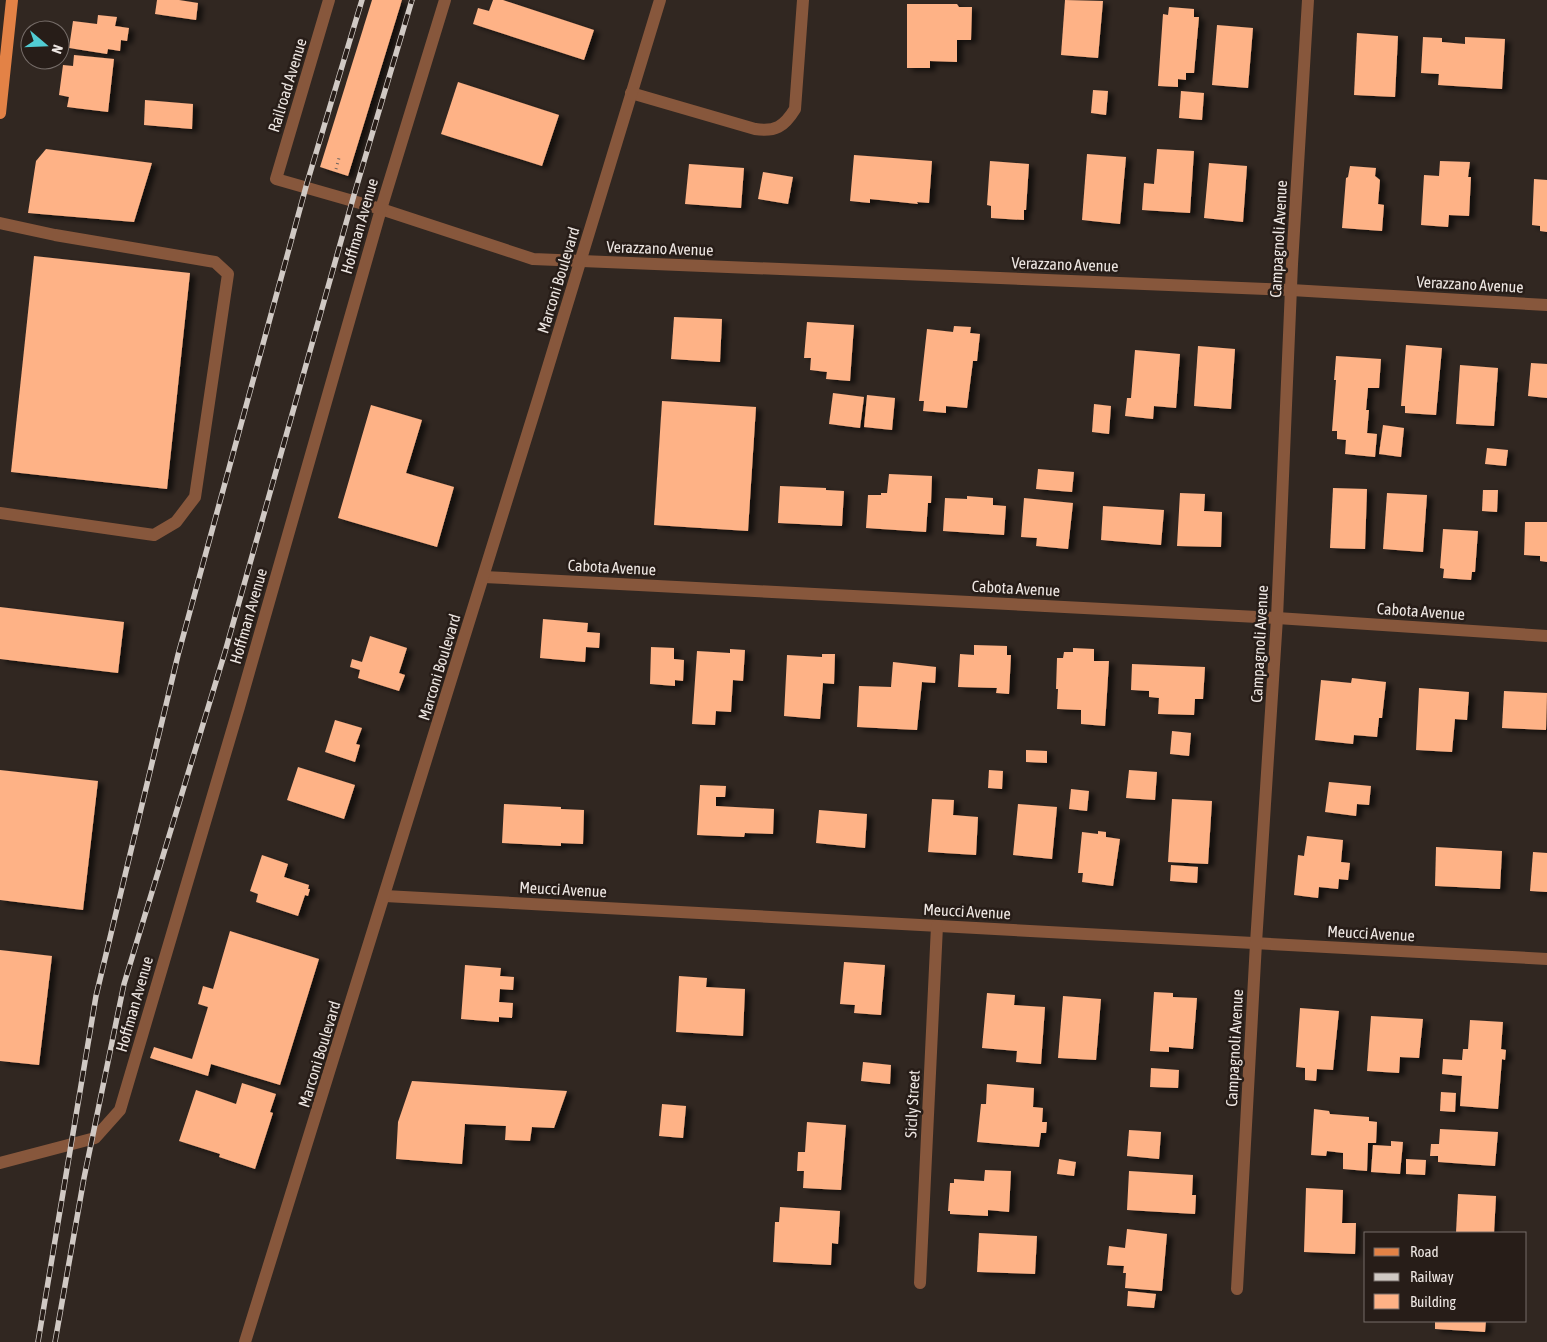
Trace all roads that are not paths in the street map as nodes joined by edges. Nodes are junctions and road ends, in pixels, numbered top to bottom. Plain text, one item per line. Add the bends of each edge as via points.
1 (12, 0) edge
2 (329, 0) edge
3 (445, 0) edge
4 (660, 0) edge
5 (803, 0) edge
6 (1308, 0) edge
7 (631, 93) junction
8 (0, 113) edge
9 (276, 179) joint
10 (381, 209) junction
11 (0, 223) edge
12 (581, 260) junction
13 (1291, 290) junction
14 (1547, 305) edge
15 (0, 514) edge
16 (484, 577) junction
17 (1277, 618) junction
18 (1547, 636) edge
19 (385, 896) junction
20 (937, 926) junction
21 (1256, 943) junction
22 (1547, 959) edge
23 (0, 1163) edge
24 (920, 1283) dead end
25 (1236, 1289) dead end
26 (245, 1342) edge

1 - 8 main road
2 - 9 street, Railroad Avenue
3 - 10 street, Hoffman Avenue
4 - 7 street, Marconi Boulevard
5 - 7 street via 795,109 777,128 768,131 755,129
6 - 13 street, Campagnoli Avenue
7 - 12 street, Marconi Boulevard
9 - 10 street, Verazzano Avenue
10 - 12 street, Verazzano Avenue via 533,259
10 - 23 street, Hoffman Avenue via 120,1110 95,1138
11 - 15 street via 215,262 228,274 195,497 176,522 154,535
12 - 13 street, Verazzano Avenue
12 - 16 street, Marconi Boulevard
13 - 14 street, Verazzano Avenue
13 - 17 street, Campagnoli Avenue
16 - 17 street, Cabota Avenue
16 - 19 street, Marconi Boulevard
17 - 18 street, Cabota Avenue
17 - 21 street, Campagnoli Avenue
19 - 20 street, Meucci Avenue
19 - 26 street, Marconi Boulevard
20 - 21 street, Meucci Avenue
20 - 24 street, Sicily Street
21 - 22 street, Meucci Avenue
21 - 25 street, Campagnoli Avenue

